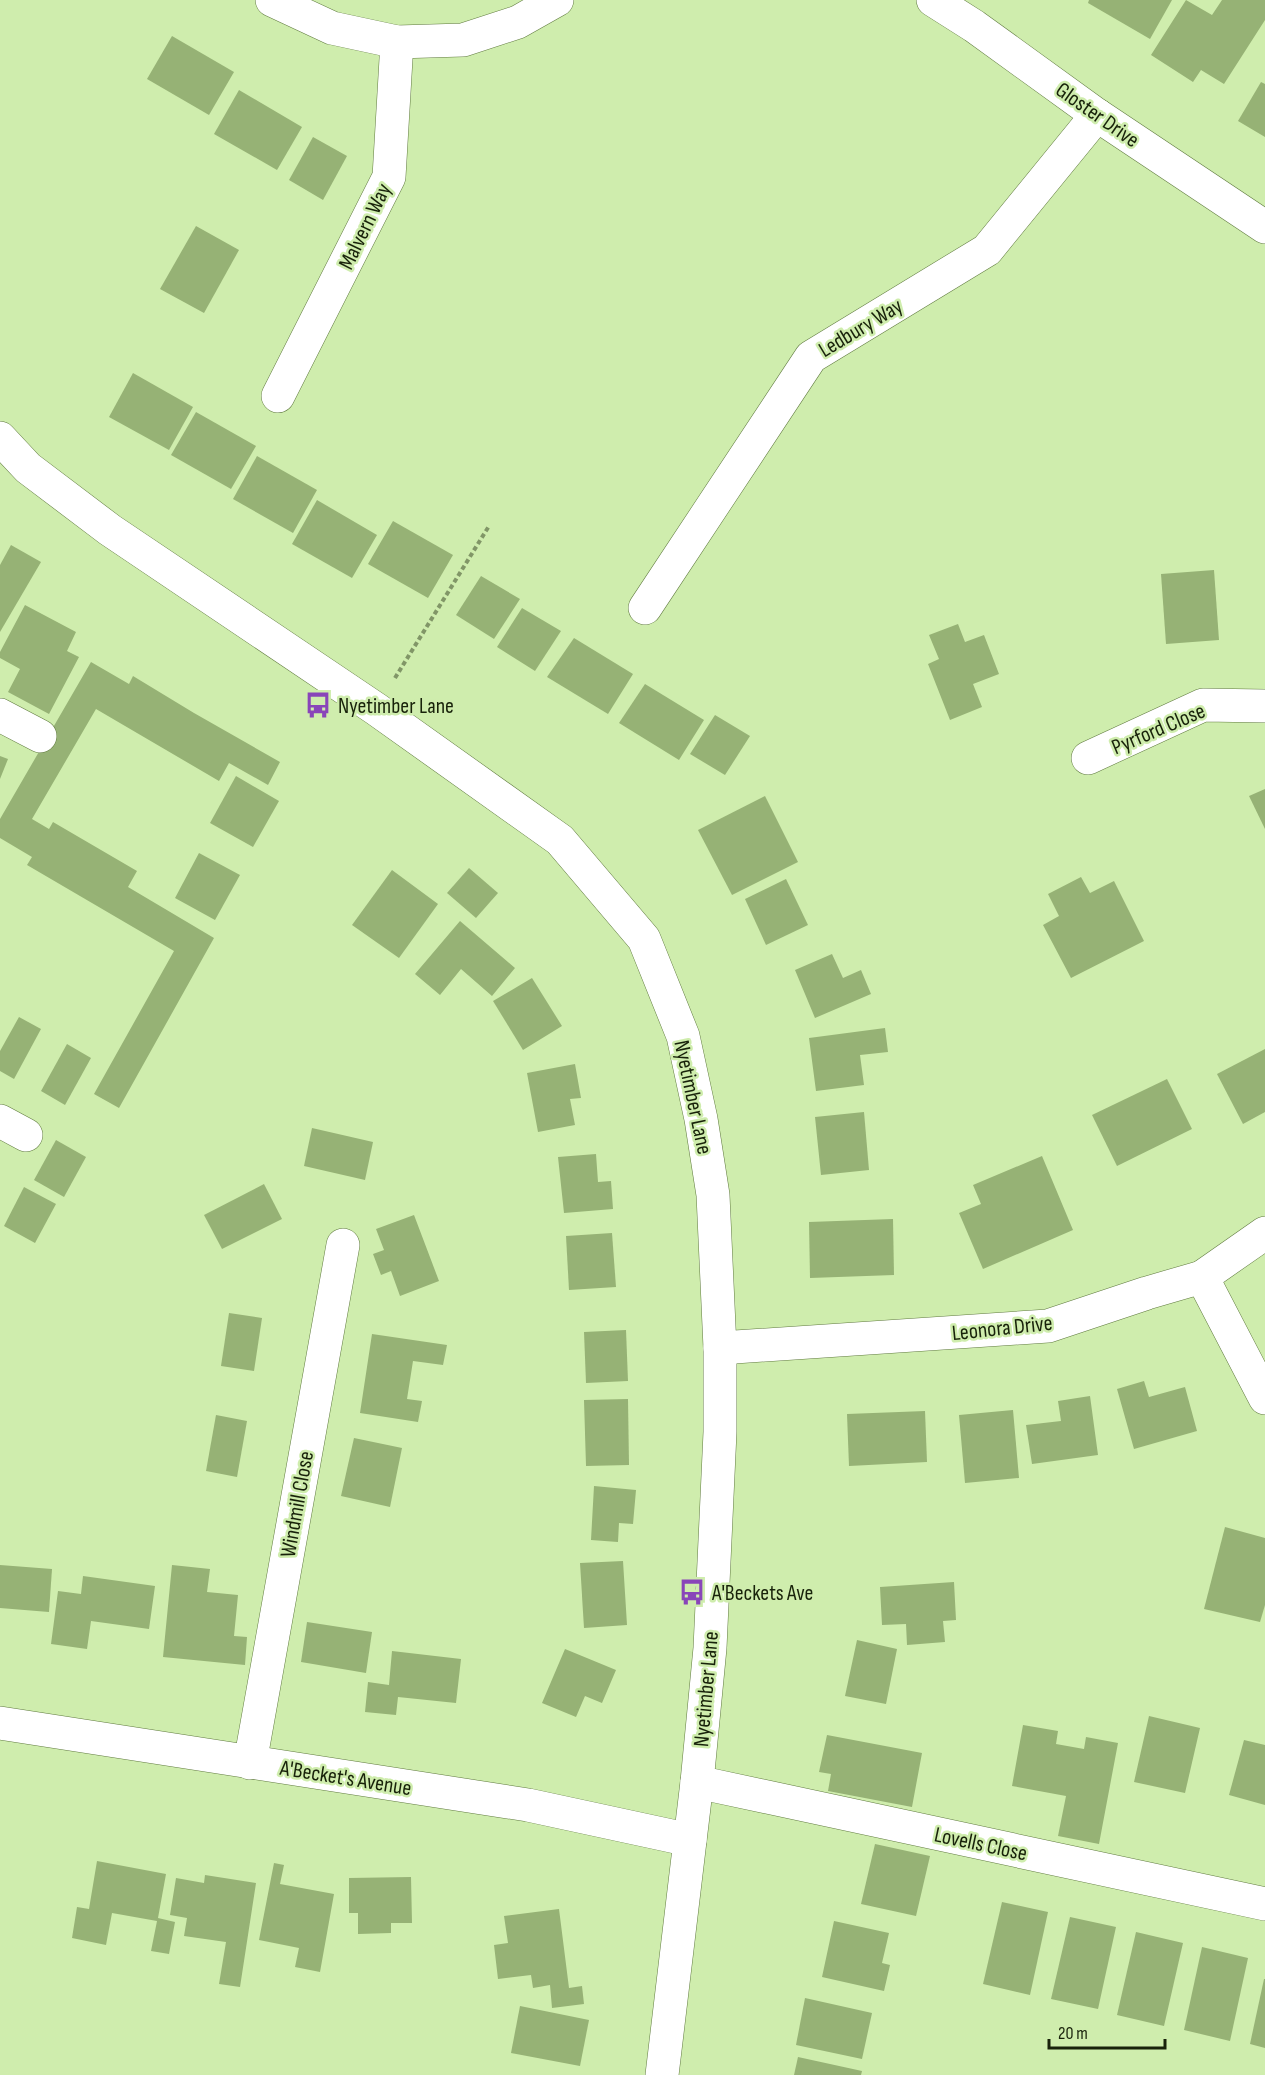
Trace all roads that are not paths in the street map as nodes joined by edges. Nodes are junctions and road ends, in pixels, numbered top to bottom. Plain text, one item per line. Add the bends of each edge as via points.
1 (272, 0) edge
2 (557, 0) edge
3 (933, 0) edge
4 (397, 42) junction
5 (1097, 115) junction
6 (1265, 227) edge
7 (278, 396) dead end
8 (1, 440) edge
9 (645, 608) dead end
10 (1265, 706) edge
11 (0, 715) edge
12 (40, 736) dead end
13 (1088, 758) dead end
14 (1265, 1233) edge
15 (343, 1245) dead end
16 (1202, 1277) junction
17 (720, 1348) junction
18 (1265, 1398) edge
19 (0, 1723) edge
20 (250, 1763) junction
21 (697, 1782) junction
22 (690, 1840) junction
23 (1265, 1904) edge
24 (662, 2075) edge

1 - 4 street via 332,28
2 - 4 street via 518,22 463,40
3 - 5 street, Gloster Drive
4 - 7 street, Malvern Way via 389,177
5 - 6 street, Gloster Drive
5 - 9 street, Ledbury Way via 987,250 811,357
8 - 17 street, Nyetimber Lane via 28,468 110,530 376,709 560,840 644,939 683,1036 700,1119 713,1195
10 - 13 street, Pyrford Close via 1203,705
11 - 12 street
14 - 16 street, Leonora Drive
15 - 20 street, Windmill Close
16 - 17 street, Leonora Drive via 1048,1326
16 - 18 street
17 - 21 street, Nyetimber Lane via 711,1637
19 - 20 street, A'Becket's Avenue
20 - 22 street, A'Becket's Avenue via 528,1805
21 - 22 street, Nyetimber Lane
21 - 23 street, Lovells Close
22 - 24 street, Nyetimber Lane

